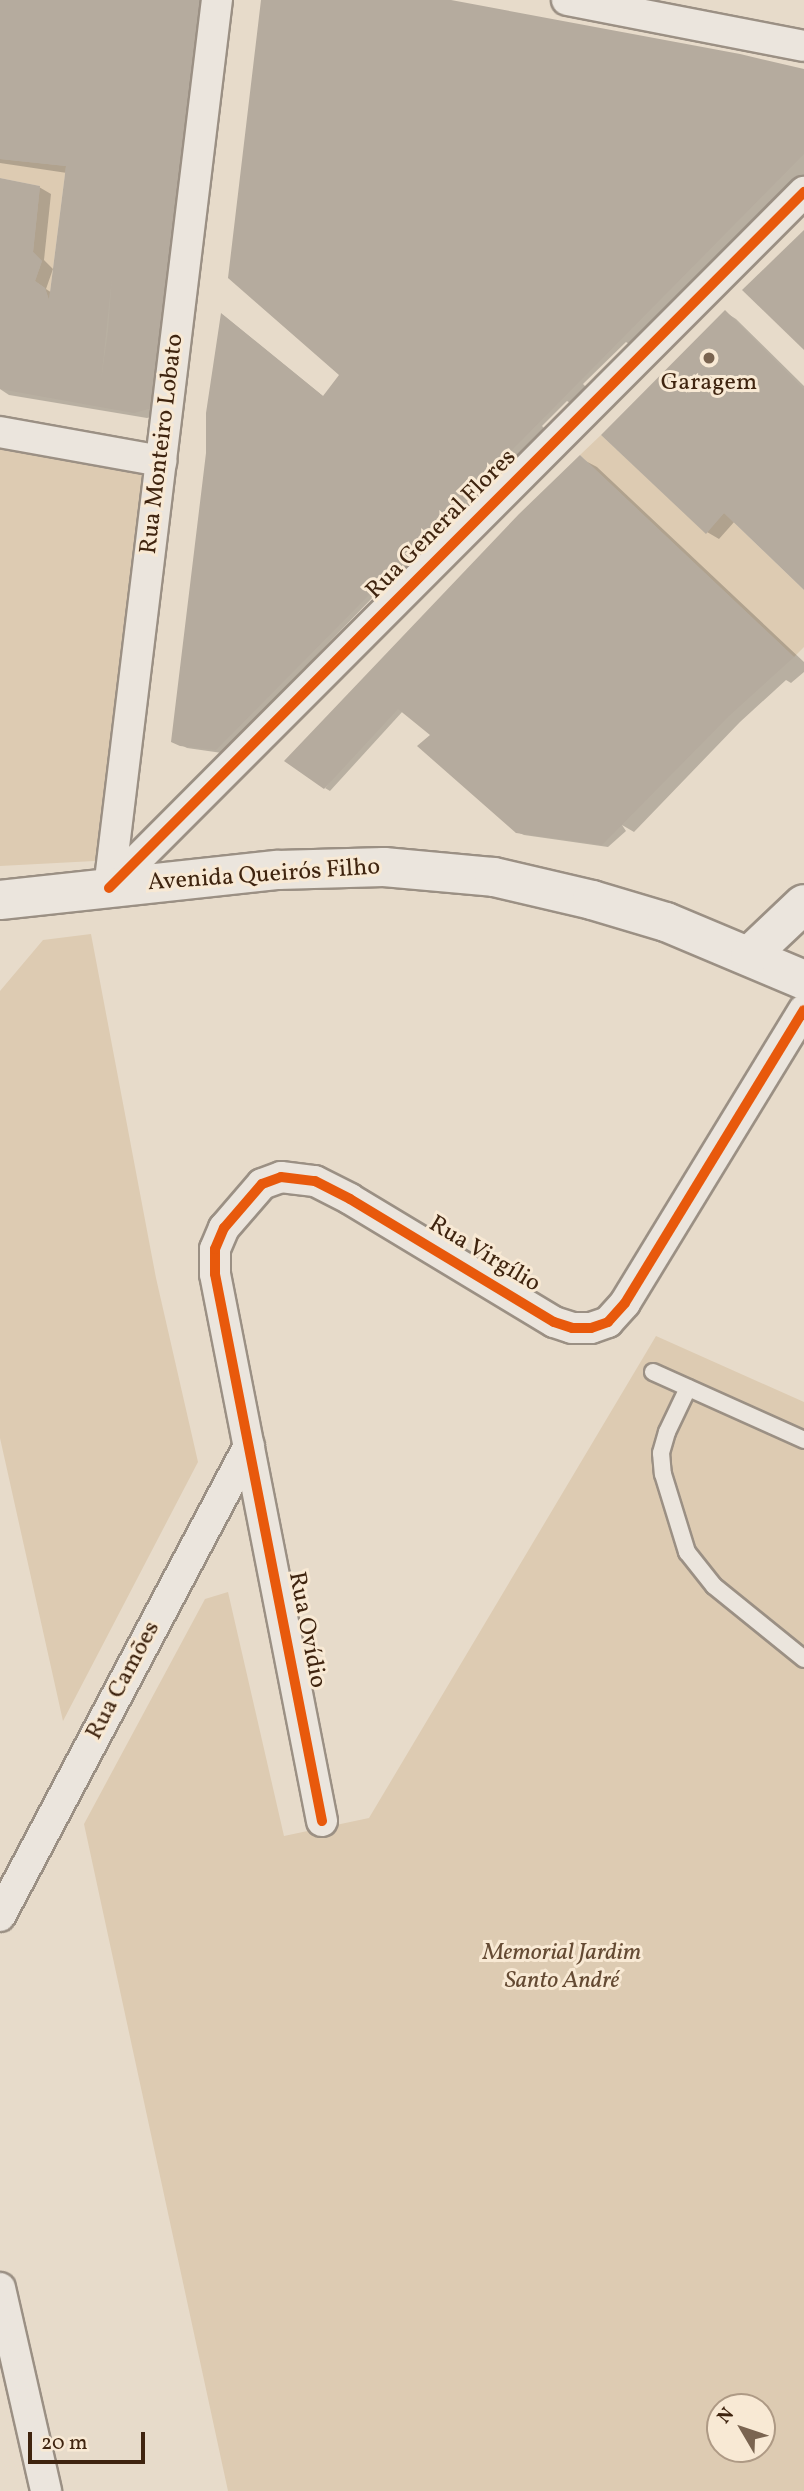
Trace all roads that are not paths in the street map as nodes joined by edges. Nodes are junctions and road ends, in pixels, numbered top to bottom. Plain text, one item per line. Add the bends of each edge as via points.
1 (217, 0) edge
2 (567, 0) edge
3 (804, 46) edge
4 (804, 192) edge
5 (0, 432) edge
6 (161, 461) junction
7 (110, 888) junction
8 (0, 900) edge
9 (804, 904) edge
10 (750, 955) junction
11 (804, 980) edge
12 (804, 1010) edge
13 (653, 1372) dead end
14 (688, 1388) junction
15 (804, 1440) edge
16 (249, 1446) junction
17 (804, 1659) edge
18 (322, 1821) dead end
19 (0, 1916) edge
20 (0, 2288) edge
21 (46, 2491) edge

1 - 6 street, Rua Monteiro Lobato
2 - 3 street
4 - 7 street, Rua General Flores
5 - 6 street
6 - 7 street, Rua Monteiro Lobato
7 - 8 main road, Avenida Queirós Filho
7 - 10 main road, Avenida Queirós Filho via 278,870 345,868 494,877 666,922
9 - 10 main road
10 - 11 main road, Avenida Queirós Filho
12 - 16 street, Rua Virgílio via 625,1303 608,1322 591,1328 554,1322 315,1181 281,1177 262,1184 224,1228 215,1249 215,1274
13 - 14 lane
14 - 15 lane
14 - 17 lane via 661,1453 687,1552 714,1586
16 - 18 street, Rua Ovídio
16 - 19 street, Rua Camões
20 - 21 street

